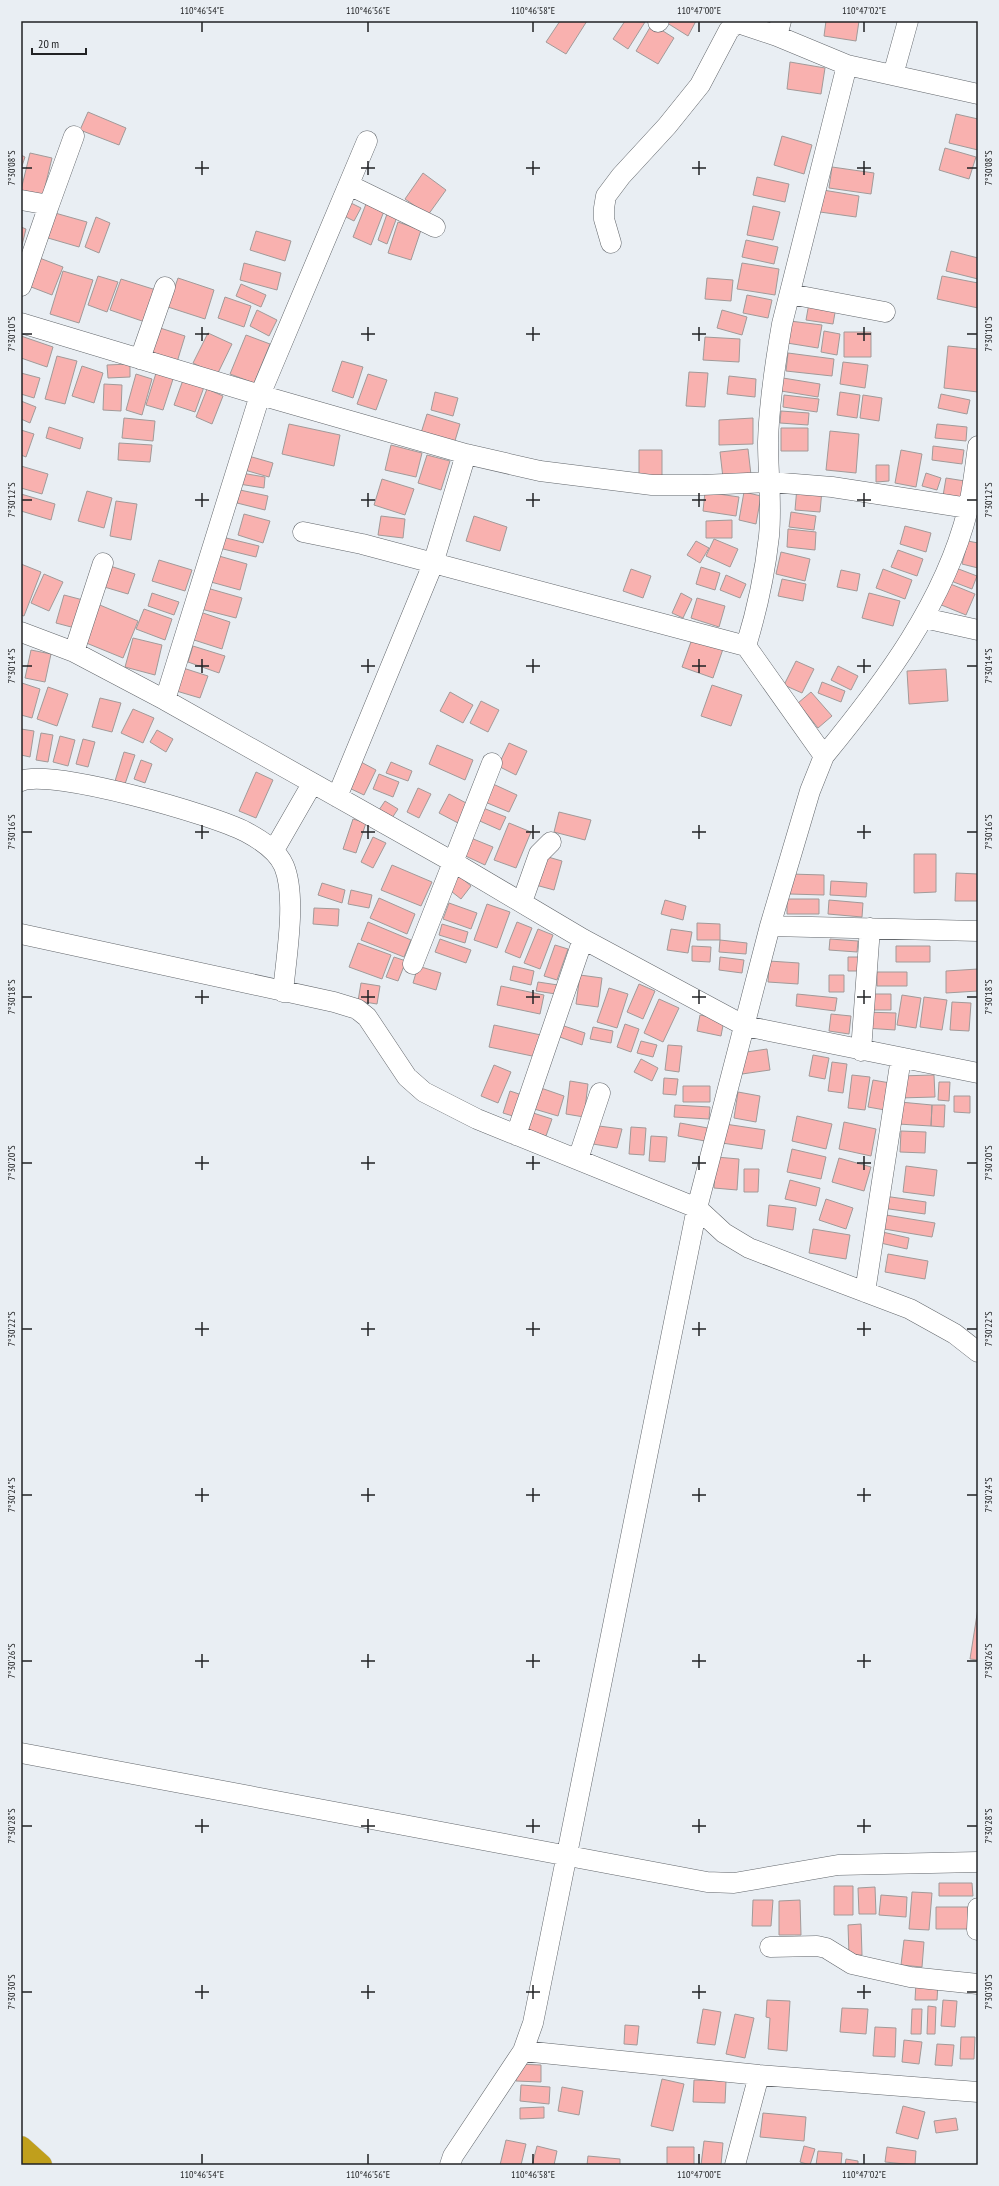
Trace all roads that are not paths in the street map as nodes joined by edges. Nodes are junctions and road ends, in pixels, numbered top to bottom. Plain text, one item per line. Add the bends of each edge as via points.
1 (908, 21) edge
2 (779, 28) edge
3 (847, 65) junction
4 (893, 75) junction
5 (978, 94) edge
6 (74, 136) dead end
7 (367, 141) dead end
8 (349, 185) junction
9 (21, 200) edge
10 (49, 205) junction
11 (435, 227) dead end
12 (610, 243) dead end
13 (21, 286) edge
14 (165, 288) dead end
15 (790, 294) junction
16 (884, 312) dead end
17 (21, 323) edge
18 (140, 359) junction
19 (260, 395) junction
20 (978, 446) edge
21 (466, 454) junction
22 (770, 482) junction
23 (970, 519) edge
24 (304, 532) dead end
25 (103, 563) dead end
26 (433, 564) junction
27 (924, 618) junction
28 (978, 630) edge
29 (21, 632) edge
30 (746, 646) junction
31 (74, 652) junction
32 (165, 700) junction
33 (824, 756) junction
34 (492, 764) dead end
35 (21, 782) edge
36 (312, 784) junction
37 (336, 797) junction
38 (551, 842) dead end
39 (274, 850) junction
40 (453, 862) junction
41 (522, 902) junction
42 (770, 926) junction
43 (870, 928) junction
44 (978, 931) edge
45 (21, 934) edge
46 (583, 939) junction
47 (413, 964) dead end
48 (283, 992) junction
49 (744, 1026) junction
50 (861, 1050) junction
51 (901, 1058) junction
52 (978, 1073) edge
53 (600, 1093) dead end
54 (516, 1135) junction
55 (578, 1159) junction
56 (697, 1208) junction
57 (865, 1292) junction
58 (978, 1352) edge
59 (21, 1753) edge
60 (566, 1855) junction
61 (978, 1862) edge
62 (978, 1908) edge
63 (976, 1930) dead end
64 (770, 1947) dead end
65 (978, 1984) edge
66 (523, 2051) junction
67 (759, 2075) junction
68 (978, 2092) edge
69 (21, 2147) edge
70 (41, 2165) edge
71 (450, 2165) edge
72 (735, 2165) edge

1 - 4 street
2 - 3 street
2 - 12 street via 741,24 729,30 700,85 606,196 604,219
3 - 4 street
3 - 15 street
4 - 5 street
6 - 10 street
7 - 8 street
8 - 11 street
8 - 19 street
9 - 10 street
10 - 13 street
14 - 18 street
15 - 16 street
15 - 22 street via 770,402
17 - 18 street
18 - 19 street
19 - 21 street
19 - 32 street
20 - 23 street
21 - 22 street via 540,471 645,484
21 - 26 street
22 - 23 street via 832,486
22 - 30 street via 769,536 758,606
23 - 27 street
24 - 26 street via 362,544
25 - 31 street
26 - 30 street
26 - 37 street
27 - 28 street
27 - 33 street via 858,714
29 - 31 street
30 - 33 street
31 - 32 street
32 - 36 street
33 - 42 street via 810,791
34 - 40 street
35 - 39 street via 41,778 65,781 152,800 200,813 246,832
36 - 37 street
36 - 39 street
37 - 40 street
38 - 41 street via 539,854
39 - 48 street via 284,866 289,890
40 - 41 street
40 - 47 street
41 - 46 street
42 - 43 street
42 - 49 street
43 - 44 street
43 - 50 street
45 - 48 street
46 - 49 street
46 - 54 street
48 - 54 street via 357,1009 367,1016 380,1033 406,1077 424,1092 477,1119
49 - 50 street
49 - 56 street
50 - 51 street
51 - 52 street
51 - 57 street
53 - 55 street
54 - 55 street
55 - 56 street
56 - 57 street via 724,1233 749,1248
56 - 60 street
57 - 58 street via 910,1309 955,1334
59 - 60 street
60 - 61 street via 707,1882 734,1883 838,1865
60 - 66 street via 533,2023
62 - 63 street
64 - 65 street via 817,1946 826,1948 852,1964 910,1977
66 - 67 street
66 - 71 street via 453,2156
67 - 68 street
67 - 72 street
69 - 70 highway

